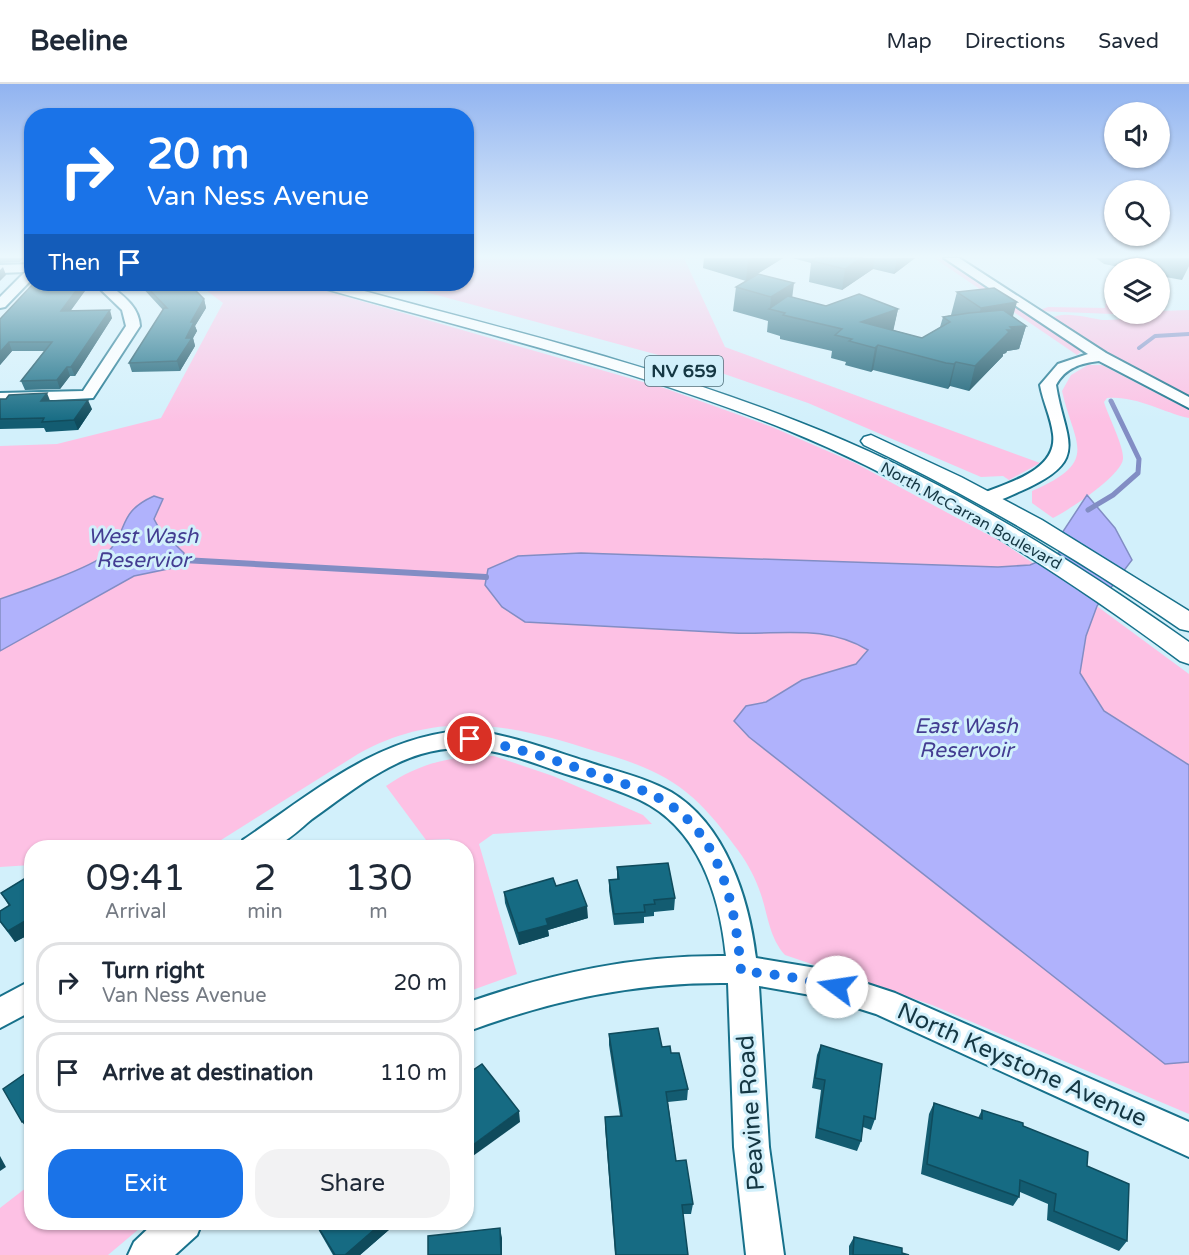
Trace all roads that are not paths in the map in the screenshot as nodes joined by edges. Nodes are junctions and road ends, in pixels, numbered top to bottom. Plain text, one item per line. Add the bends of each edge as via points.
1 (131, 313) edge
2 (423, 313) edge
3 (472, 313) edge
4 (1034, 313) edge
5 (1101, 356) junction
6 (0, 398) edge
7 (1189, 403) edge
8 (920, 485) junction
9 (987, 498) junction
10 (964, 509) junction
11 (1041, 528) junction
12 (1189, 622) edge
13 (1189, 656) edge
14 (265, 840) edge
15 (741, 971) junction
16 (24, 999) edge
17 (0, 1014) edge
18 (474, 1015) edge
19 (1189, 1140) edge
20 (175, 1230) edge
21 (148, 1255) edge
22 (765, 1255) edge

1 - 6 street via 133,327 88,395
2 - 8 main road, North McCarran Boulevard / NV 659 via 719,398 796,427
3 - 9 main road, North McCarran Boulevard / NV 659 via 662,364 757,395 868,440
4 - 5 street
5 - 7 street
5 - 9 street via 1065,366 1048,385 1062,441 1056,460 1045,470
8 - 9 main road via 972,499
8 - 10 main road, North McCarran Boulevard / NV 659
9 - 11 main road, North McCarran Boulevard / NV 659
10 - 11 main road via 991,510
10 - 13 main road, North McCarran Boulevard / NV 659 via 1064,568
11 - 12 main road, North McCarran Boulevard / NV 659
14 - 15 street, Peavine Road via 366,770 420,744 470,739 525,750 640,790 673,807 697,831 718,865 730,896
15 - 18 street, North Keystone Avenue via 664,970 594,978
15 - 19 street, North Keystone Avenue via 821,982 883,1003
15 - 22 street, Peavine Road via 752,1160
16 - 17 street
20 - 21 street

